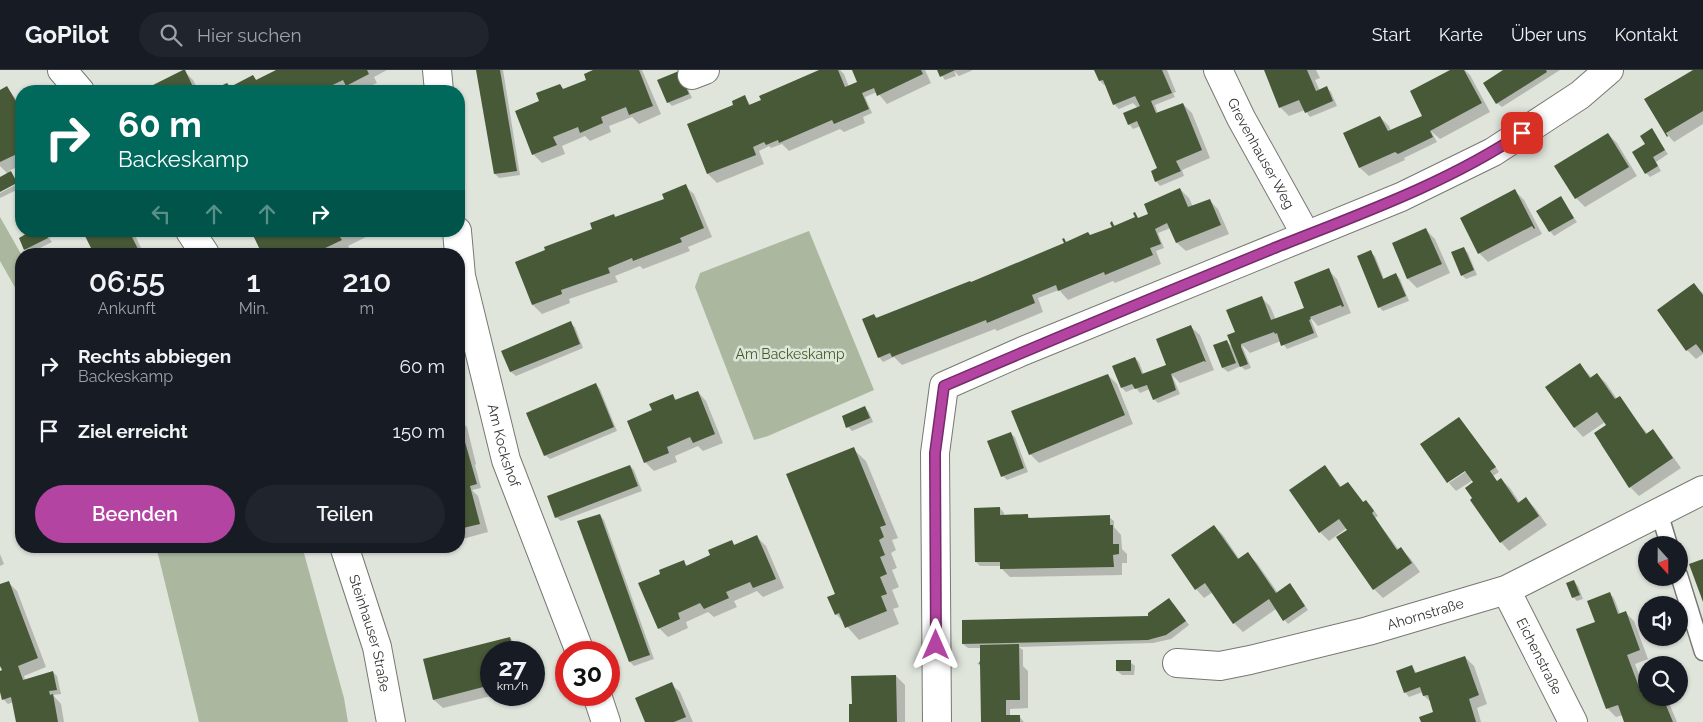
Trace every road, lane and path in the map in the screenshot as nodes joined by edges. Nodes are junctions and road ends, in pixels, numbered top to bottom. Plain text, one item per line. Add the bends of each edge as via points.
1 (62, 70) edge
2 (437, 70) edge
3 (1218, 70) edge
4 (1609, 70) edge
5 (75, 85) edge
6 (438, 85) edge
7 (1306, 236) junction
8 (194, 237) edge
9 (201, 248) edge
10 (465, 293) edge
11 (1703, 490) edge
12 (1659, 512) junction
13 (1666, 536) edge
14 (346, 553) edge
15 (1682, 586) edge
16 (1506, 590) junction
17 (576, 641) edge
18 (1703, 652) edge
19 (1177, 664) dead end
20 (601, 706) edge
21 (391, 722) edge
22 (606, 722) edge
23 (936, 722) edge
24 (1573, 722) edge

1 - 5 street
2 - 6 street
3 - 7 street, Grevenhauser Weg
4 - 7 street via 1580,95 1494,152 1401,197
7 - 23 street via 944,386 935,453
8 - 9 street
10 - 17 street, Am Kockshof via 506,460
11 - 12 street, Ahornstraße
12 - 13 lane
12 - 16 street, Ahornstraße
14 - 21 street, Steinhauser Straße via 377,647
15 - 18 lane
16 - 19 street, Ahornstraße via 1368,631 1250,660 1220,666
16 - 24 street, Eichenstraße
20 - 22 street

